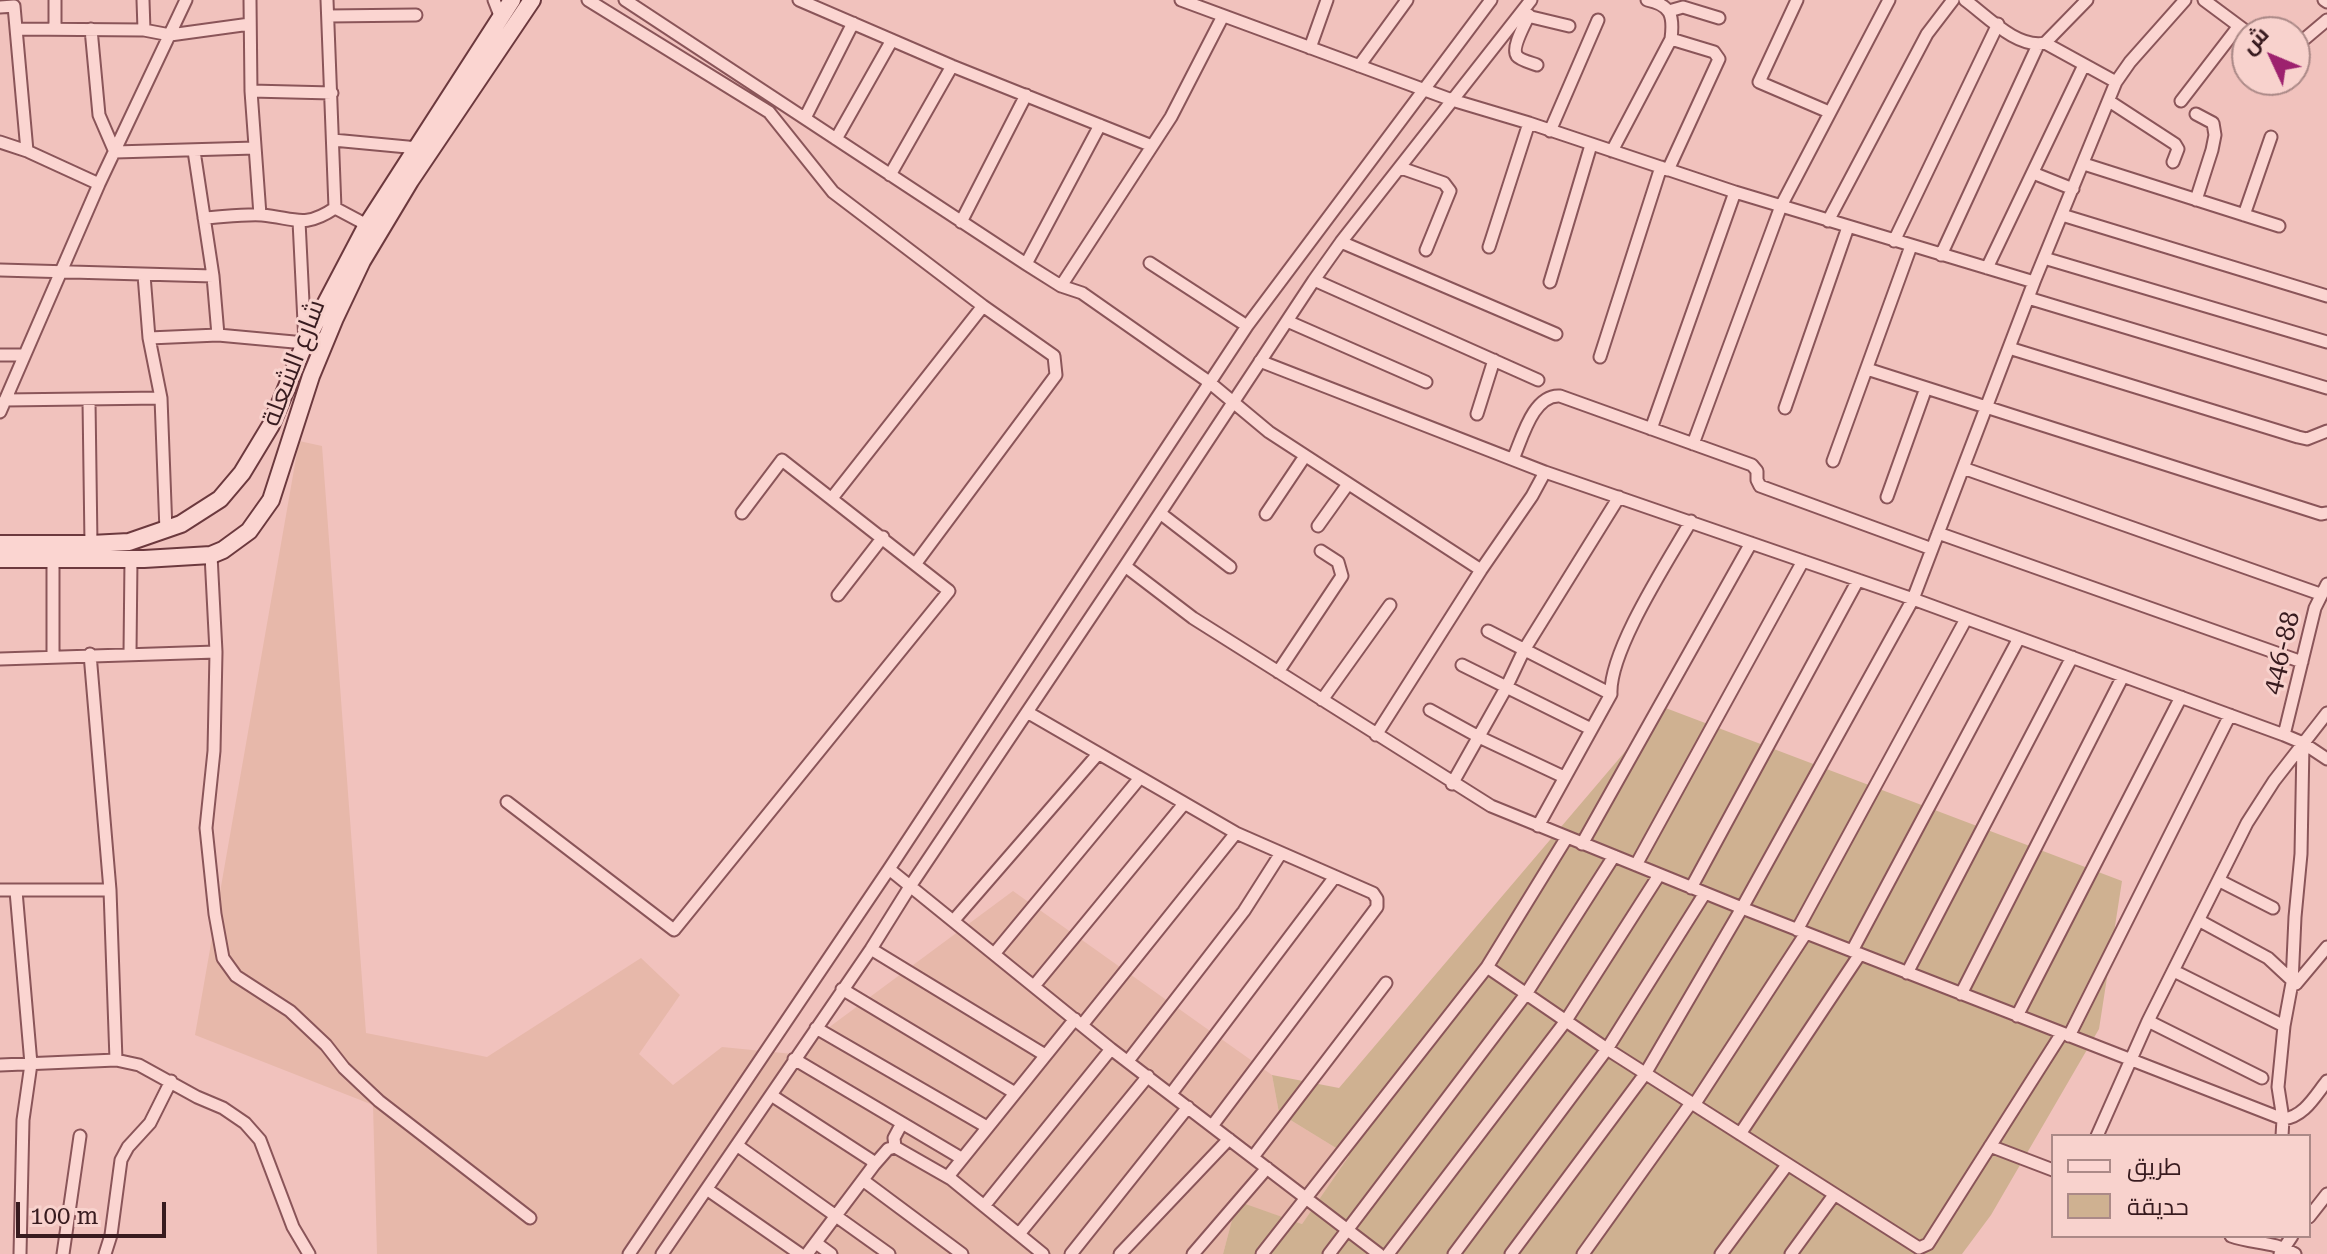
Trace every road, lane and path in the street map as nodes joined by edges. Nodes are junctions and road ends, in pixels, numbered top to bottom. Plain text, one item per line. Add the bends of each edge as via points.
1 (55, 0) edge
2 (143, 0) edge
3 (186, 0) edge
4 (250, 0) edge
5 (327, 0) edge
6 (494, 0) edge
7 (512, 0) edge
8 (532, 0) edge
9 (588, 0) edge
10 (625, 0) edge
11 (799, 0) edge
12 (1327, 0) edge
13 (1407, 0) edge
14 (1491, 0) edge
15 (1531, 0) edge
16 (1647, 0) edge
17 (1797, 0) edge
18 (1889, 0) edge
19 (1953, 0) edge
20 (1965, 0) edge
21 (2185, 0) edge
22 (2204, 0) edge
23 (1184, 1) edge
24 (2079, 2) edge
25 (0, 7) edge
26 (1669, 11) junction
27 (416, 15) dead end
28 (1524, 15) junction
29 (328, 16) junction
30 (1223, 16) junction
31 (501, 18) junction
32 (1719, 18) dead end
33 (1598, 20) dead end
34 (2327, 20) edge
35 (2231, 21) edge
36 (853, 23) junction
37 (250, 24) junction
38 (1998, 24) junction
39 (1569, 26) dead end
40 (17, 29) junction
41 (55, 29) junction
42 (91, 29) junction
43 (144, 30) junction
44 (2311, 34) edge
45 (170, 35) junction
46 (1671, 39) junction
47 (892, 40) junction
48 (2231, 42) edge
49 (2042, 44) junction
50 (1310, 48) junction
51 (1537, 65) dead end
52 (2084, 65) junction
53 (952, 66) junction
54 (1359, 66) junction
55 (2116, 82) junction
56 (251, 91) junction
57 (1422, 91) junction
58 (332, 93) junction
59 (1026, 95) junction
60 (1452, 100) junction
61 (2109, 101) junction
62 (2181, 101) dead end
63 (1829, 112) junction
64 (2196, 114) dead end
65 (805, 118) junction
66 (1529, 123) junction
67 (1100, 125) junction
68 (1550, 131) junction
69 (2271, 137) dead end
70 (836, 139) junction
71 (333, 140) junction
72 (0, 142) edge
73 (1591, 145) junction
74 (1152, 146) junction
75 (255, 148) junction
76 (418, 148) junction
77 (27, 151) junction
78 (194, 151) junction
79 (1612, 151) junction
80 (115, 152) junction
81 (2173, 162) dead end
82 (2084, 164) junction
83 (1401, 168) junction
84 (1664, 168) junction
85 (2033, 173) junction
86 (890, 175) junction
87 (99, 184) junction
88 (2073, 189) junction
89 (1735, 192) junction
90 (2196, 200) junction
91 (1781, 206) junction
92 (335, 208) junction
93 (260, 215) junction
94 (2062, 215) junction
95 (2244, 215) junction
96 (204, 218) junction
97 (299, 221) junction
98 (1828, 221) junction
99 (961, 222) junction
100 (367, 225) junction
101 (2279, 226) dead end
102 (1848, 227) junction
103 (1894, 241) junction
104 (1341, 242) junction
105 (1911, 246) junction
106 (1489, 247) dead end
107 (1426, 250) dead end
108 (1941, 255) junction
109 (2044, 258) junction
110 (1150, 263) dead end
111 (1026, 264) junction
112 (1987, 268) junction
113 (0, 270) edge
114 (61, 272) junction
115 (144, 275) junction
116 (213, 276) junction
117 (1314, 280) junction
118 (1550, 282) dead end
119 (2034, 282) junction
120 (1061, 286) junction
121 (2327, 296) edge
122 (2028, 298) junction
123 (983, 306) junction
124 (1287, 321) junction
125 (1247, 326) junction
126 (1556, 334) dead end
127 (218, 335) junction
128 (149, 338) junction
129 (2327, 342) edge
130 (305, 343) junction
131 (2009, 348) junction
132 (0, 355) edge
133 (24, 355) junction
134 (1600, 357) dead end
135 (1494, 360) junction
136 (1260, 361) junction
137 (1867, 369) junction
138 (1538, 380) dead end
139 (1209, 382) junction
140 (1426, 382) dead end
141 (1926, 388) junction
142 (2327, 388) edge
143 (161, 398) junction
144 (5, 400) junction
145 (89, 401) junction
146 (1233, 401) junction
147 (1785, 408) dead end
148 (1986, 408) junction
149 (0, 412) edge
150 (1477, 414) dead end
151 (1651, 429) junction
152 (2327, 431) edge
153 (1693, 444) junction
154 (1305, 456) junction
155 (1513, 459) junction
156 (1833, 461) dead end
157 (1963, 468) junction
158 (1545, 472) junction
159 (1348, 484) junction
160 (1619, 497) junction
161 (1887, 497) dead end
162 (832, 498) junction
163 (742, 513) dead end
164 (1160, 513) junction
165 (2327, 513) edge
166 (1266, 514) dead end
167 (1691, 521) junction
168 (1318, 526) dead end
169 (161, 533) junction
170 (1938, 533) junction
171 (883, 537) junction
172 (133, 541) junction
173 (1751, 543) junction
174 (0, 544) edge
175 (91, 544) junction
176 (1932, 549) junction
177 (1321, 551) dead end
178 (211, 555) junction
179 (0, 559) edge
180 (53, 559) junction
181 (131, 559) junction
182 (154, 559) junction
183 (1803, 561) junction
184 (916, 563) junction
185 (1125, 566) junction
186 (1230, 567) dead end
187 (1481, 570) junction
188 (1858, 580) junction
189 (2324, 589) edge
190 (838, 595) dead end
191 (1913, 599) junction
192 (1390, 605) dead end
193 (1966, 619) junction
194 (1488, 631) dead end
195 (2019, 638) junction
196 (1524, 650) junction
197 (216, 652) junction
198 (130, 653) junction
199 (90, 654) junction
200 (53, 656) junction
201 (2072, 657) junction
202 (0, 659) edge
203 (2302, 662) junction
204 (1462, 665) dead end
205 (1278, 672) junction
206 (2123, 676) junction
207 (1506, 688) junction
208 (1611, 694) junction
209 (2181, 697) junction
210 (1322, 700) junction
211 (1430, 710) dead end
212 (1027, 712) junction
213 (2327, 713) edge
214 (2230, 715) junction
215 (1591, 729) junction
216 (1376, 735) junction
217 (2284, 735) junction
218 (1479, 737) junction
219 (2303, 743) junction
220 (1098, 754) junction
221 (2327, 759) edge
222 (1564, 777) junction
223 (1139, 779) junction
224 (1452, 784) junction
225 (507, 802) dead end
226 (1183, 805) junction
227 (1538, 826) junction
228 (1236, 833) junction
229 (1567, 837) junction
230 (1582, 844) junction
231 (1281, 853) junction
232 (1614, 856) junction
233 (1636, 865) junction
234 (889, 869) junction
235 (1659, 875) junction
236 (1334, 878) junction
237 (2220, 881) junction
238 (911, 885) junction
239 (1691, 888) junction
240 (0, 890) edge
241 (110, 890) junction
242 (16, 891) junction
243 (1705, 893) junction
244 (1742, 908) junction
245 (2273, 908) dead end
246 (954, 920) junction
247 (2200, 921) junction
248 (1802, 932) junction
249 (2327, 947) edge
250 (871, 949) junction
251 (1856, 953) junction
252 (994, 954) junction
253 (1487, 967) junction
254 (2174, 971) junction
255 (1907, 973) junction
256 (1386, 983) dead end
257 (2292, 983) junction
258 (1034, 986) junction
259 (842, 989) junction
260 (1526, 994) junction
261 (1961, 994) junction
262 (2017, 1016) junction
263 (2148, 1021) junction
264 (1078, 1022) junction
265 (1565, 1022) junction
266 (2284, 1026) junction
267 (816, 1028) junction
268 (2066, 1035) junction
269 (1111, 1049) junction
270 (1607, 1049) junction
271 (1045, 1055) junction
272 (794, 1059) junction
273 (116, 1060) junction
274 (2130, 1060) junction
275 (1128, 1061) junction
276 (31, 1064) junction
277 (0, 1065) edge
278 (1645, 1074) junction
279 (1148, 1076) junction
280 (2262, 1078) dead end
281 (171, 1081) junction
282 (2327, 1081) edge
283 (1015, 1093) junction
284 (1171, 1094) junction
285 (771, 1095) junction
286 (1693, 1104) junction
287 (1188, 1107) junction
288 (2283, 1119) junction
289 (902, 1123) junction
290 (1212, 1126) junction
291 (987, 1127) junction
292 (1740, 1134) junction
293 (2098, 1134) edge
294 (2282, 1134) edge
295 (80, 1136) dead end
296 (1229, 1139) junction
297 (738, 1146) junction
298 (1990, 1146) junction
299 (895, 1147) junction
300 (1253, 1157) junction
301 (961, 1158) junction
302 (874, 1165) junction
303 (1787, 1165) junction
304 (1267, 1168) junction
305 (2051, 1169) edge
306 (951, 1179) junction
307 (864, 1181) junction
308 (708, 1190) junction
309 (2327, 1194) edge
310 (1834, 1195) junction
311 (1307, 1199) junction
312 (984, 1206) junction
313 (2311, 1214) edge
314 (837, 1216) junction
315 (530, 1218) dead end
316 (1348, 1230) junction
317 (1019, 1234) junction
318 (2237, 1238) edge
319 (816, 1243) junction
320 (2282, 1245) edge
321 (66, 1253) edge
322 (20, 1254) edge
323 (105, 1254) edge
324 (309, 1254) edge
325 (629, 1254) edge
326 (662, 1254) edge
327 (800, 1254) edge
328 (807, 1254) edge
329 (831, 1254) edge
330 (889, 1254) edge
331 (962, 1254) edge
332 (1043, 1254) edge
333 (1071, 1254) edge
334 (1120, 1254) edge
335 (1193, 1254) edge
336 (1262, 1254) edge
337 (1329, 1254) edge
338 (1379, 1254) edge
339 (1388, 1254) edge
340 (1454, 1254) edge
341 (1511, 1254) edge
342 (1583, 1254) edge
343 (1721, 1254) edge
344 (1791, 1254) edge
345 (2295, 1254) edge

1 - 41 street
2 - 43 street
3 - 45 street
4 - 37 street
5 - 29 street
6 - 31 street
7 - 31 main road, شارع الشعلة
8 - 178 main road, شارع الشعلة via 362,261 322,347 265,512 239,540
9 - 123 street via 769,112 833,192
10 - 65 street
11 - 36 street
12 - 50 street
13 - 54 street
14 - 57 street
15 - 28 street
16 - 26 street
17 - 63 street via 1759,82
18 - 63 street
19 - 98 street via 1927,34
20 - 38 street
21 - 55 street
22 - 35 street
23 - 30 street
24 - 49 street
25 - 40 street via 14,6
26 - 32 street via 1683,7
26 - 46 street
27 - 29 street
28 - 39 street
28 - 51 street via 1515,54
28 - 60 street
29 - 58 street
30 - 50 street
30 - 74 street
31 - 76 main road, شارع الشعلة
33 - 68 street
34 - 44 street
36 - 47 street
36 - 65 street
37 - 45 street
37 - 56 street
38 - 49 street via 2027,43
38 - 103 street
40 - 41 street
40 - 77 street
41 - 42 street
42 - 43 street
42 - 80 street via 99,115
43 - 45 street
45 - 80 street
46 - 79 street
46 - 84 street via 1714,52 1719,59
47 - 53 street
47 - 70 street
48 - 62 street
49 - 52 street
49 - 108 street
50 - 54 street
52 - 55 street
52 - 85 street
53 - 59 street
53 - 86 street
54 - 57 street
55 - 61 street
56 - 58 street
56 - 75 street
57 - 60 street
57 - 125 street
58 - 71 street
59 - 67 street
59 - 99 street
60 - 66 street
60 - 83 street
61 - 81 street via 2175,144
61 - 82 street
63 - 91 street
64 - 90 street via 2213,123 2215,135
65 - 70 street
66 - 68 street
66 - 106 street
67 - 74 street
67 - 111 street
68 - 73 street
69 - 95 street
70 - 86 street
71 - 76 street
71 - 92 street
72 - 77 street
73 - 79 street
73 - 118 street
74 - 120 street
75 - 78 street
75 - 93 street
76 - 100 main road, شارع الشعلة
77 - 87 street
78 - 80 street
78 - 96 street
79 - 84 street
80 - 87 street
82 - 88 street
82 - 90 street
83 - 104 street
83 - 107 street via 1444,183 1450,191
84 - 89 street
84 - 134 street
85 - 88 street
85 - 112 street
86 - 99 street
87 - 114 street
88 - 94 street
89 - 91 street
89 - 151 street
90 - 95 street
91 - 98 street
91 - 153 street
92 - 97 street via 317,220
92 - 100 street
93 - 96 street
93 - 97 street
94 - 109 street
94 - 121 street
95 - 101 street
96 - 116 street
97 - 130 street
98 - 102 street
99 - 111 street
100 - 130 main road, شارع الشعلة
102 - 103 street
102 - 147 street
103 - 105 street
104 - 117 street
104 - 126 street
105 - 108 street
105 - 137 street
108 - 112 street
109 - 119 street
109 - 129 street
110 - 125 street
111 - 120 street
112 - 119 street
113 - 114 street
114 - 115 street
114 - 133 street
115 - 116 street
115 - 128 street
116 - 127 street
117 - 124 street
117 - 135 street
119 - 122 street
120 - 139 street via 1082,293
122 - 131 street
122 - 142 street
123 - 162 street
123 - 184 street via 1054,356 1056,375
124 - 136 street
124 - 140 street
125 - 139 street
127 - 128 street
127 - 130 street
128 - 143 street
130 - 169 main road, شارع الشعلة via 271,425 242,473 220,499
131 - 148 street
131 - 152 street via 2298,437
132 - 133 street
133 - 144 street
135 - 138 street
135 - 150 street
136 - 146 street
136 - 155 street
137 - 141 street
137 - 156 street
139 - 146 street
139 - 234 street
141 - 148 street
141 - 161 street
143 - 145 street
143 - 169 street
144 - 145 street
144 - 149 street
145 - 175 street
146 - 154 street
146 - 164 street
148 - 157 street
148 - 165 street
151 - 153 street
151 - 155 street via 1551,395 1539,403
153 - 176 street via 1752,465 1760,486
154 - 159 street
154 - 166 street
155 - 158 street
157 - 170 street
157 - 189 street
158 - 160 street
158 - 187 street
159 - 168 street
159 - 187 street
160 - 167 street
160 - 196 street
162 - 163 street via 782,460
162 - 171 street
164 - 185 street
164 - 186 street
167 - 173 street
167 - 208 street via 1621,646
169 - 172 main road, شارع الشعلة
169 - 182 main road via 148,545
170 - 176 street
170 - 203 street
171 - 184 street
171 - 190 street
172 - 175 main road, شارع الشعلة
172 - 181 main road via 137,548
173 - 183 street
173 - 230 street
174 - 175 main road, شارع الشعلة
176 - 191 street
177 - 205 street via 1338,562 1342,576
178 - 182 main road, شارع الشعلة
178 - 197 street
179 - 180 main road, شارع الشعلة
180 - 181 main road, شارع الشعلة
180 - 200 street
181 - 182 main road, شارع الشعلة
181 - 198 street
183 - 188 street
183 - 233 street
184 - 225 street via 949,591 674,930
185 - 205 street via 1193,618
185 - 212 street
187 - 216 street
188 - 191 street
188 - 239 street
189 - 203 street, 446-88
191 - 193 street
191 - 244 street
192 - 210 street
193 - 195 street
193 - 248 street
194 - 196 street
195 - 201 street
195 - 251 street
196 - 207 street
196 - 208 street
197 - 198 street
197 - 315 street via 206,828 219,946 227,967 290,1011 379,1101
198 - 199 street
199 - 200 street
199 - 241 street
200 - 202 street
201 - 206 street
201 - 255 street
203 - 217 street, 446-88
204 - 207 street
205 - 210 street
206 - 209 street
206 - 261 street
207 - 215 street
207 - 218 street
208 - 215 street
209 - 214 street
209 - 262 street
210 - 216 street
211 - 218 street
212 - 220 street
212 - 238 street
213 - 219 street
214 - 217 street
214 - 268 street
215 - 222 street
216 - 224 street
217 - 219 street
218 - 222 street
218 - 224 street
219 - 221 street
219 - 237 street via 2259,802
219 - 257 street
220 - 223 street
220 - 246 street
222 - 227 street
223 - 226 street
223 - 252 street
224 - 227 street
226 - 228 street
226 - 258 street
227 - 229 street
228 - 231 street
228 - 264 street
229 - 230 street
229 - 253 street
230 - 232 street
231 - 236 street
231 - 275 street via 1244,911
232 - 233 street
232 - 260 street
233 - 235 street
234 - 238 street
234 - 325 street
235 - 239 street
235 - 265 street
236 - 284 street
236 - 290 street via 1373,893 1377,907
237 - 245 street
237 - 247 street
238 - 246 street
238 - 250 street
239 - 243 street
240 - 242 street
241 - 242 street
241 - 273 street
242 - 276 street
243 - 244 street
243 - 270 street
244 - 248 street
244 - 278 street
246 - 252 street
247 - 254 street
247 - 257 street via 2268,958
248 - 251 street
248 - 286 street
249 - 257 street via 2299,982
250 - 259 street
250 - 271 street
251 - 255 street
251 - 292 street
252 - 258 street
253 - 260 street
253 - 311 street
254 - 263 street
254 - 266 street
255 - 261 street
256 - 300 street
257 - 266 street
258 - 264 street
259 - 267 street
259 - 283 street
260 - 265 street
260 - 316 street
261 - 262 street
262 - 268 street
263 - 274 street
263 - 280 street
264 - 269 street
264 - 271 street
265 - 270 street
265 - 339 street
266 - 288 street via 2278,1087
267 - 272 street
267 - 291 street
268 - 274 street
268 - 298 street
269 - 275 street
269 - 312 street
270 - 278 street
270 - 340 street
271 - 283 street
272 - 285 street
272 - 289 street
273 - 276 street
273 - 281 street
274 - 288 street
274 - 293 street
275 - 279 street
276 - 277 street
276 - 322 street via 23,1120
278 - 286 street
278 - 341 street
279 - 284 street
279 - 317 street
281 - 323 street via 150,1123 121,1160
281 - 324 street via 223,1108 260,1140 293,1227
282 - 288 street via 2307,1107 2294,1118
283 - 291 street
284 - 287 street
285 - 297 street
285 - 302 street
286 - 292 street
286 - 342 street
287 - 290 street
287 - 333 street
288 - 294 street
289 - 299 street
289 - 301 street
290 - 296 street
291 - 301 street
292 - 303 street
295 - 321 street
296 - 300 street
296 - 334 street
297 - 308 street
297 - 314 street
298 - 305 street
298 - 310 street via 1924,1247
299 - 302 street
299 - 306 street
300 - 304 street
301 - 306 street
302 - 307 street
303 - 310 street
303 - 343 street
304 - 311 street
304 - 335 street
306 - 312 street
307 - 314 street
307 - 331 street
308 - 326 street
308 - 327 street
309 - 313 street
310 - 344 street
311 - 316 street
311 - 336 street
312 - 317 street
314 - 319 street
314 - 330 street
316 - 337 street
316 - 338 street
317 - 332 street
318 - 320 street
319 - 328 street
319 - 329 street
320 - 345 street

